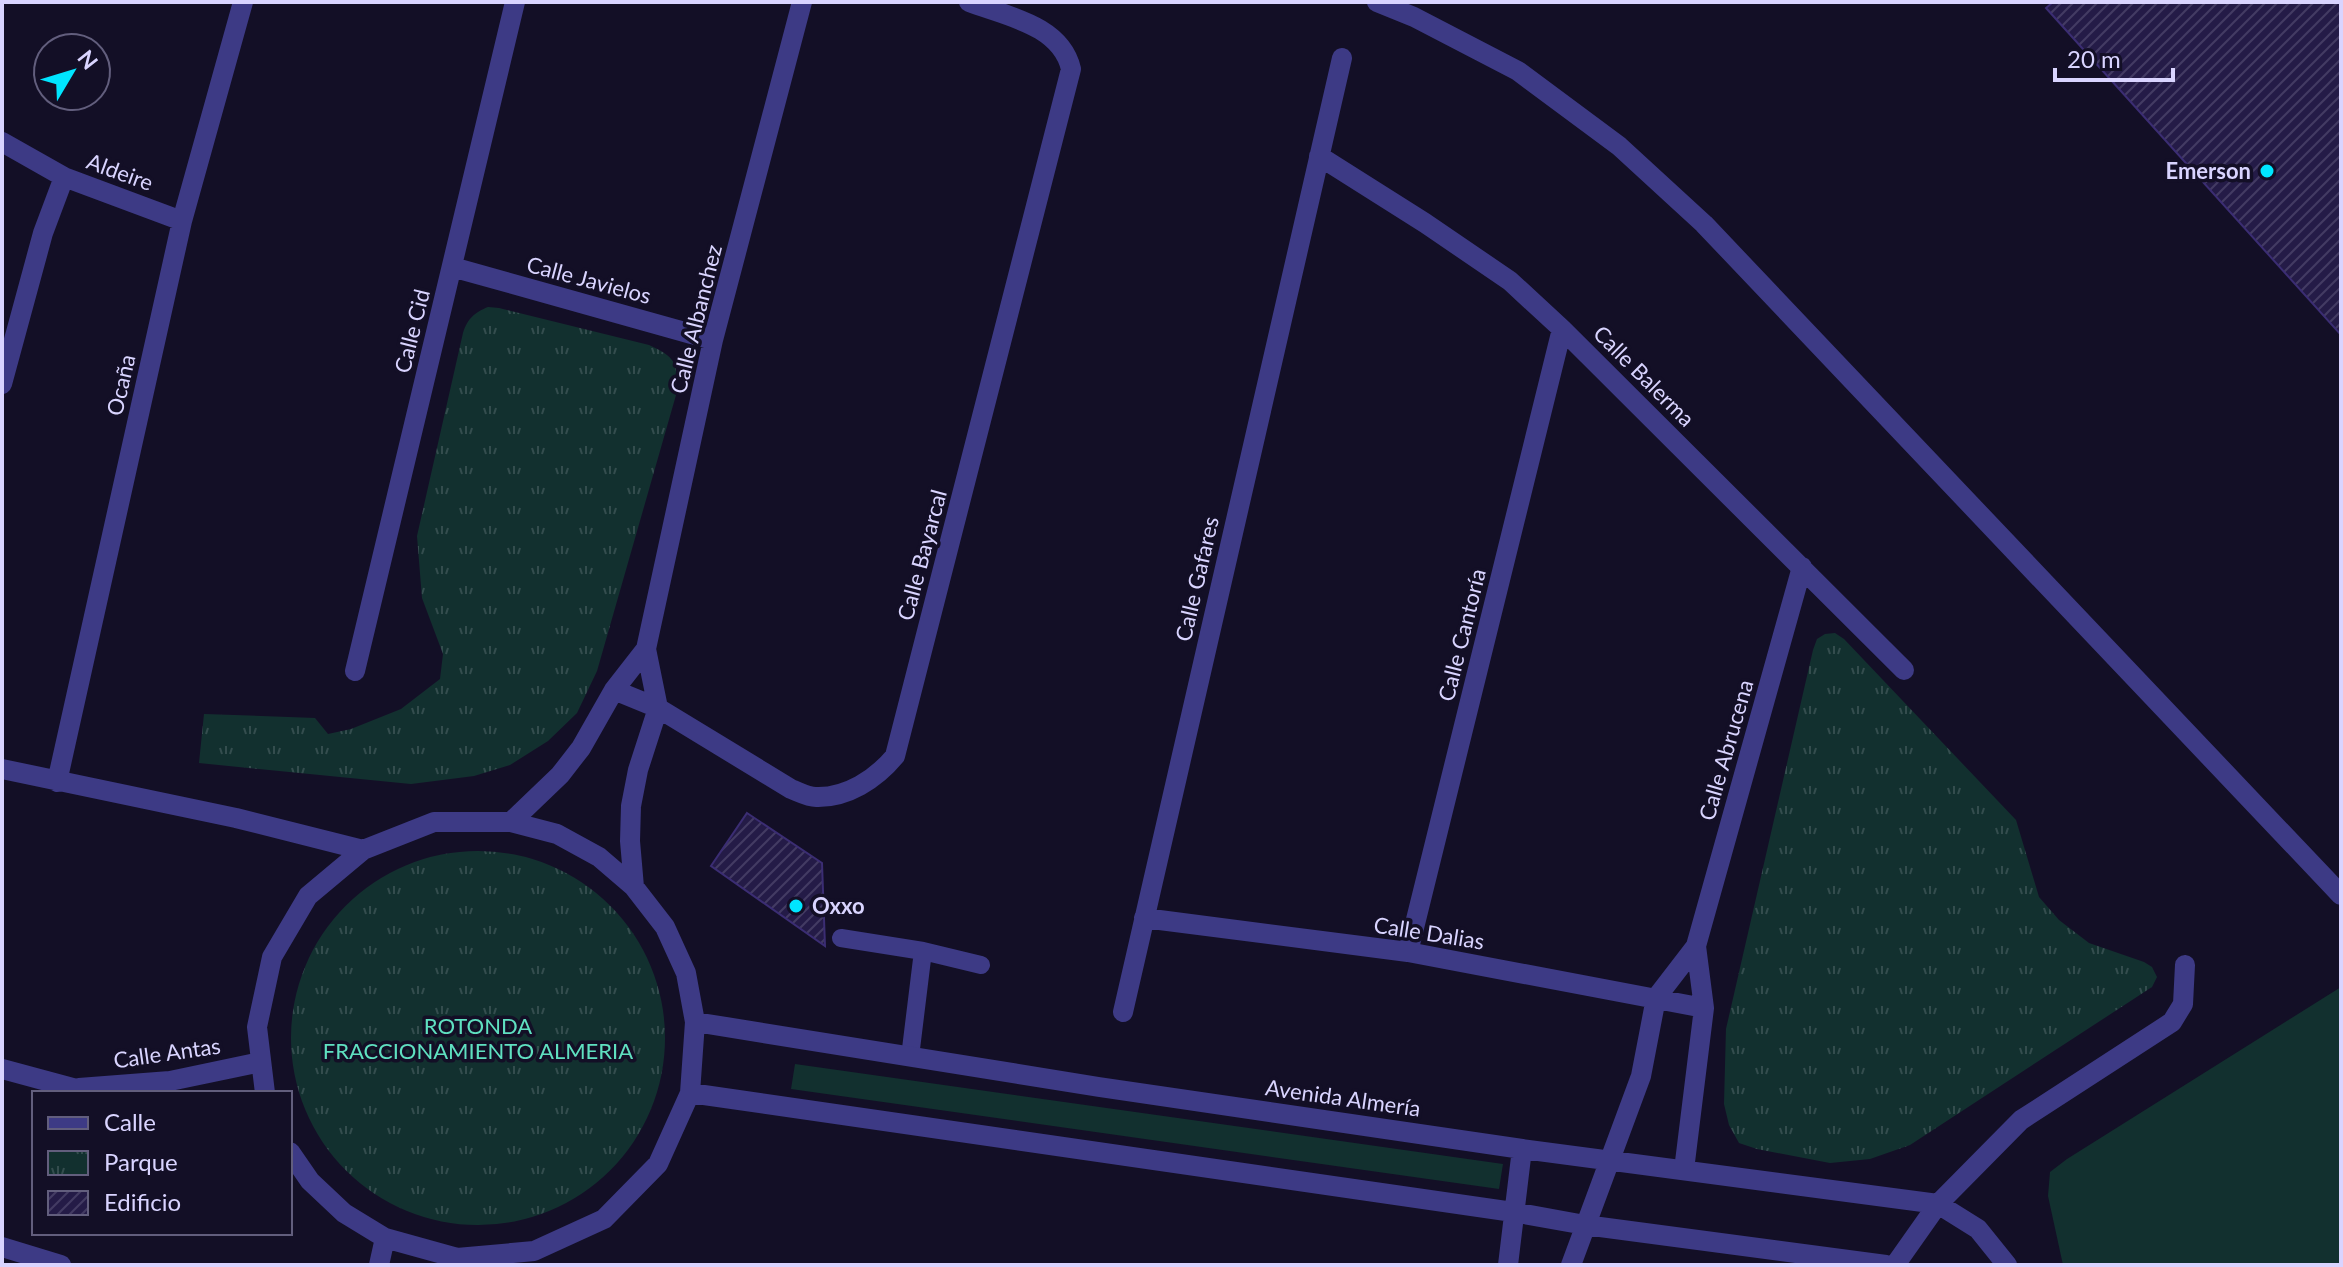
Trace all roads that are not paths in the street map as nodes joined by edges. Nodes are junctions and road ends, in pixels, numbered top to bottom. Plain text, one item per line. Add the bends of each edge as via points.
1 (243, 2) edge
2 (515, 2) edge
3 (802, 2) edge
4 (969, 2) edge
5 (1377, 2) edge
6 (1342, 58) dead end
7 (2, 142) edge
8 (1319, 156) junction
9 (64, 177) junction
10 (182, 221) junction
11 (452, 267) junction
12 (1562, 329) junction
13 (713, 340) junction
14 (2, 384) edge
15 (1802, 567) junction
16 (646, 649) junction
17 (1904, 670) dead end
18 (355, 671) dead end
19 (614, 690) junction
20 (658, 708) junction
21 (2, 769) edge
22 (57, 782) junction
23 (511, 822) junction
24 (363, 850) junction
25 (634, 887) junction
26 (2341, 895) edge
27 (1144, 918) junction
28 (841, 938) dead end
29 (1696, 946) junction
30 (923, 951) junction
31 (1408, 952) junction
32 (981, 965) dead end
33 (2185, 965) dead end
34 (1656, 998) junction
35 (1704, 1008) junction
36 (1123, 1012) dead end
37 (695, 1022) junction
38 (910, 1057) junction
39 (261, 1062) junction
40 (2, 1069) edge
41 (85, 1090) edge
42 (265, 1091) edge
43 (690, 1093) junction
44 (1522, 1149) junction
45 (292, 1155) edge
46 (1611, 1160) junction
47 (1684, 1170) junction
48 (1938, 1204) junction
49 (1513, 1212) junction
50 (1585, 1225) junction
51 (385, 1238) junction
52 (2, 1247) edge
53 (456, 1261) edge
54 (61, 1265) edge
55 (379, 1265) edge
56 (1508, 1265) edge
57 (1571, 1265) edge
58 (1886, 1265) edge
59 (1895, 1265) edge
60 (2007, 1265) edge

1 - 10 street, Ocaña
2 - 11 street, Calle Cid
3 - 13 street, Calle Albanchez
4 - 20 street, Calle Bayarcal via 1057,40 1071,69 895,756 861,785 814,797 779,782
5 - 26 street via 1518,71 1619,146 1704,224
6 - 8 street, Calle Gafares
7 - 9 street
8 - 12 street, Calle Balerma via 1510,281
8 - 27 street, Calle Gafares
9 - 10 street, Aldeire
9 - 14 street, Aldeire via 43,233
10 - 22 street, Ocaña
11 - 13 street, Calle Javielos
11 - 18 street, Calle Cid
12 - 15 street, Calle Balerma
12 - 31 street, Calle Cantoría
13 - 16 street, Calle Albanchez
15 - 17 street, Calle Balerma
15 - 29 street, Calle Abrucena
16 - 19 street, Calle Albanchez
16 - 20 street, Calle Albanchez
19 - 20 street, Calle Bayarcal
19 - 23 street, Calle Albanchez via 560,775
20 - 25 street, Calle Albanchez via 631,806
21 - 22 street
22 - 24 street
23 - 24 street via 434,822
23 - 25 street via 557,834 599,857
24 - 39 street via 308,896 272,957 257,1027
25 - 37 street via 665,927 686,973
27 - 31 street, Calle Dalias
27 - 36 street, Calle Gafares
28 - 30 lane
29 - 34 street, Calle Abrucena
29 - 35 street, Calle Abrucena
30 - 32 lane
30 - 38 lane
31 - 34 street, Calle Dalias
33 - 48 street via 2183,1004 2172,1022 2021,1120
34 - 35 street, Calle Dalias
34 - 46 street, Calle Abrucena via 1641,1076
35 - 47 street, Calle Abrucena
37 - 38 street, Avenida Almería
37 - 43 street
38 - 44 street, Avenida Almería
39 - 41 street, Calle Antas via 170,1081
39 - 42 street
40 - 41 street, Calle Antas
43 - 49 street
43 - 53 street via 658,1164 604,1219 534,1251
44 - 46 street, Avenida Almería
44 - 49 street
45 - 51 street via 344,1213
46 - 47 street, Avenida Almería
46 - 50 street, Calle Abrucena
47 - 48 street, Avenida Almería
48 - 59 street
48 - 60 street, Avenida Almería via 1978,1229
49 - 50 street
49 - 56 street
50 - 57 street, Calle Abrucena
50 - 58 street
51 - 53 street
51 - 55 street
52 - 54 street

